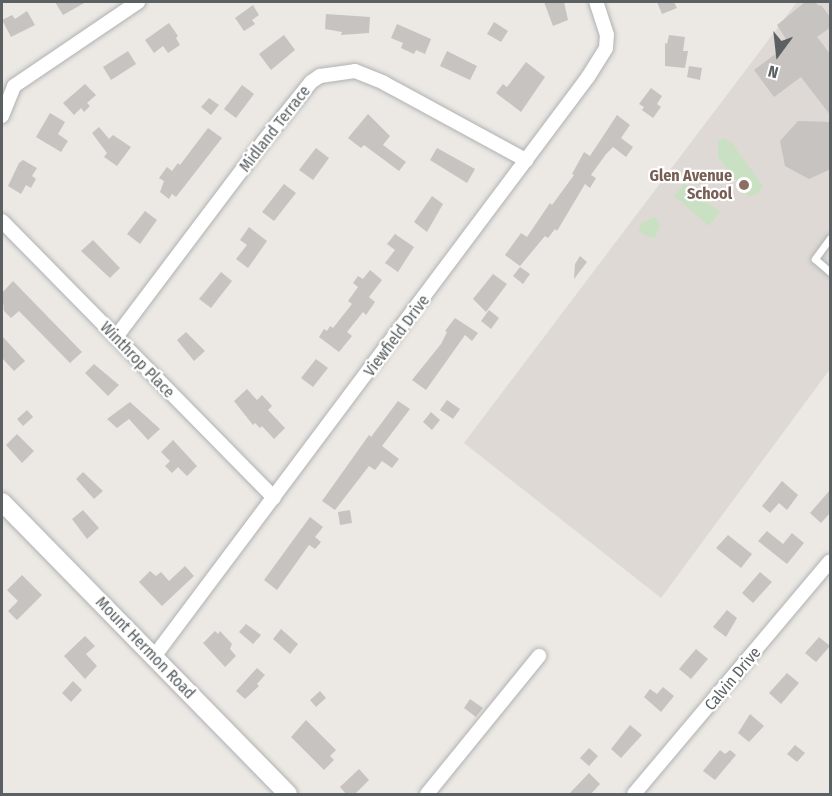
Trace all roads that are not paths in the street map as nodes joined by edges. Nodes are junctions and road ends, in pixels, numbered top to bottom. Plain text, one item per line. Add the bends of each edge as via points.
1 (138, 2) edge
2 (596, 2) edge
3 (2, 116) edge
4 (526, 160) junction
5 (2, 221) edge
6 (831, 238) edge
7 (831, 272) edge
8 (116, 337) junction
9 (274, 498) junction
10 (2, 502) edge
11 (831, 561) edge
12 (539, 656) dead end
13 (153, 658) junction
14 (288, 795) edge
15 (427, 795) edge
16 (634, 795) edge

1 - 3 street via 14,86
2 - 4 street, Viewfield Drive via 607,35 606,48
4 - 8 street, Midland Terrace via 355,71 320,76 263,142
4 - 9 street, Viewfield Drive
5 - 8 street, Winthrop Place
6 - 7 lane via 815,259
8 - 9 street, Winthrop Place
9 - 13 street, Viewfield Drive
10 - 13 main road, Mount Hermon Road
11 - 16 street, Calvin Drive
12 - 15 street
13 - 14 main road, Mount Hermon Road

